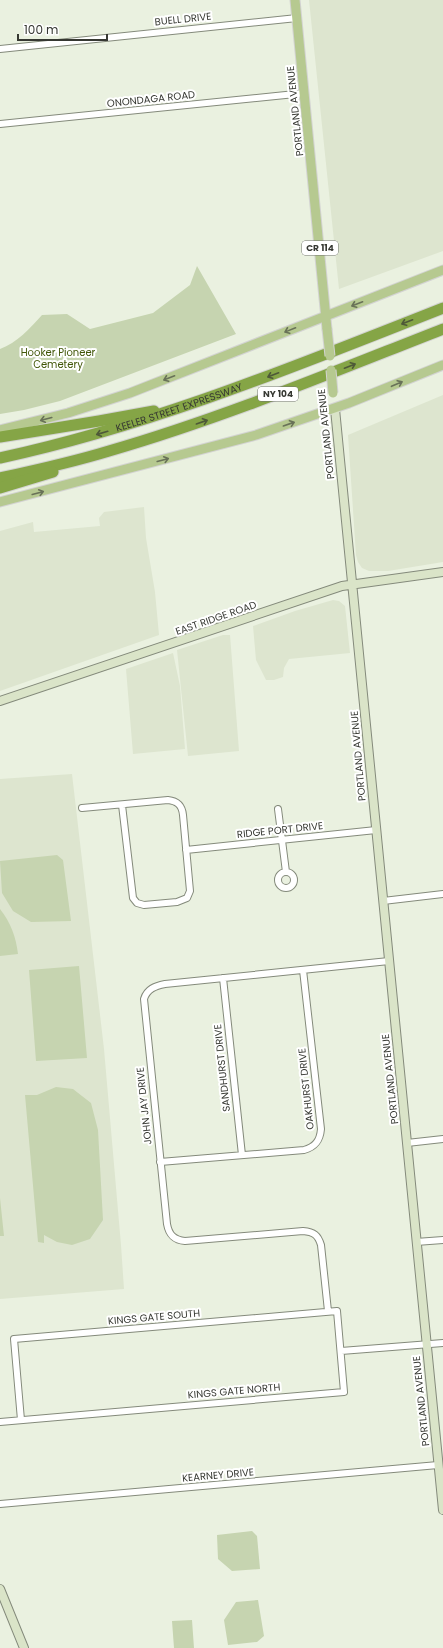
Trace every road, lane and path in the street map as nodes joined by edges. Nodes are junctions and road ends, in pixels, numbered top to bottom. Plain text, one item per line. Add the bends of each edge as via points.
1 (296, 0) edge
2 (297, 18) junction
3 (0, 49) edge
4 (304, 93) junction
5 (0, 124) edge
6 (443, 270) edge
7 (443, 308) edge
8 (326, 316) junction
9 (443, 330) edge
10 (443, 365) edge
11 (232, 390) junction
12 (335, 409) junction
13 (0, 430) edge
14 (0, 437) edge
15 (138, 442) junction
16 (0, 458) edge
17 (0, 478) edge
18 (0, 488) edge
19 (0, 502) edge
20 (443, 572) edge
21 (352, 584) junction
22 (0, 701) edge
23 (122, 805) junction
24 (82, 808) dead end
25 (278, 809) dead end
26 (376, 830) junction
27 (281, 840) junction
28 (186, 850) junction
29 (286, 872) dead end
30 (443, 894) edge
31 (383, 901) junction
32 (389, 961) junction
33 (303, 970) junction
34 (223, 978) junction
35 (443, 1139) edge
36 (407, 1143) junction
37 (242, 1156) junction
38 (160, 1162) junction
39 (443, 1240) edge
40 (416, 1242) junction
41 (328, 1311) junction
42 (443, 1343) edge
43 (426, 1345) junction
44 (341, 1352) junction
45 (21, 1420) junction
46 (0, 1422) edge
47 (438, 1465) junction
48 (442, 1486) edge
49 (0, 1504) edge
50 (443, 1510) edge
51 (0, 1589) edge
52 (24, 1648) edge

1 - 2 main road, PORTLAND AVENUE / CR 114
2 - 3 street, BUELL DRIVE
2 - 4 main road, PORTLAND AVENUE / CR 114
4 - 5 street, ONONDAGA ROAD
4 - 8 main road, PORTLAND AVENUE / CR 114
6 -> 8 main road
7 -> 11 highway, KEELER STREET EXPRESSWAY / NY 104
8 - 12 main road, PORTLAND AVENUE / CR 114, bridge
8 -> 13 main road via 130,393 68,413
15 -> 9 highway, KEELER STREET EXPRESSWAY / NY 104 via 232,411
12 -> 10 main road
11 - 14 highway via 126,416
11 -> 16 highway, KEELER STREET EXPRESSWAY / NY 104 via 114,430
19 -> 12 main road via 236,441
12 - 21 main road, PORTLAND AVENUE / CR 114
15 - 17 highway, KEELER STREET EXPRESSWAY / NY 104
15 - 18 highway
20 - 21 main road, EAST RIDGE ROAD
21 - 22 main road, EAST RIDGE ROAD
21 - 26 main road, PORTLAND AVENUE / CR 114
23 - 24 street
23 - 28 street via 168,800 178,803 183,810
23 - 28 street via 131,891 137,903 144,905 177,902 187,898 190,891
25 - 27 street
26 - 27 street, RIDGE PORT DRIVE
26 - 31 main road, PORTLAND AVENUE / CR 114
27 - 28 street, RIDGE PORT DRIVE
27 - 29 street
30 - 31 street
31 - 32 main road, PORTLAND AVENUE / CR 114
32 - 33 street, JOHN JAY DRIVE
32 - 36 main road, PORTLAND AVENUE / CR 114
33 - 34 street, JOHN JAY DRIVE
33 - 37 street, OAKHURST DRIVE via 320,1135 314,1145 304,1150
34 - 37 street, SANDHURST DRIVE
34 - 38 street, JOHN JAY DRIVE via 158,985 145,995 144,1009
35 - 36 street
36 - 40 main road, PORTLAND AVENUE / CR 114
37 - 38 street, OAKHURST DRIVE
38 - 41 street, JOHN JAY DRIVE via 168,1230 178,1240 303,1231 316,1234 321,1245
39 - 40 street
40 - 43 main road, PORTLAND AVENUE / CR 114
41 - 44 street via 337,1311
41 - 45 street, KINGS GATE SOUTH via 14,1339
42 - 43 street
43 - 44 street
43 - 47 main road, PORTLAND AVENUE / CR 114
44 - 45 street, KINGS GATE NORTH via 344,1392
45 - 46 street, KINGS GATE NORTH
47 - 48 main road, PORTLAND AVENUE / CR 114
47 - 49 street, KEARNEY DRIVE
48 - 50 main road, PORTLAND AVENUE / CR 114
51 - 52 main road

